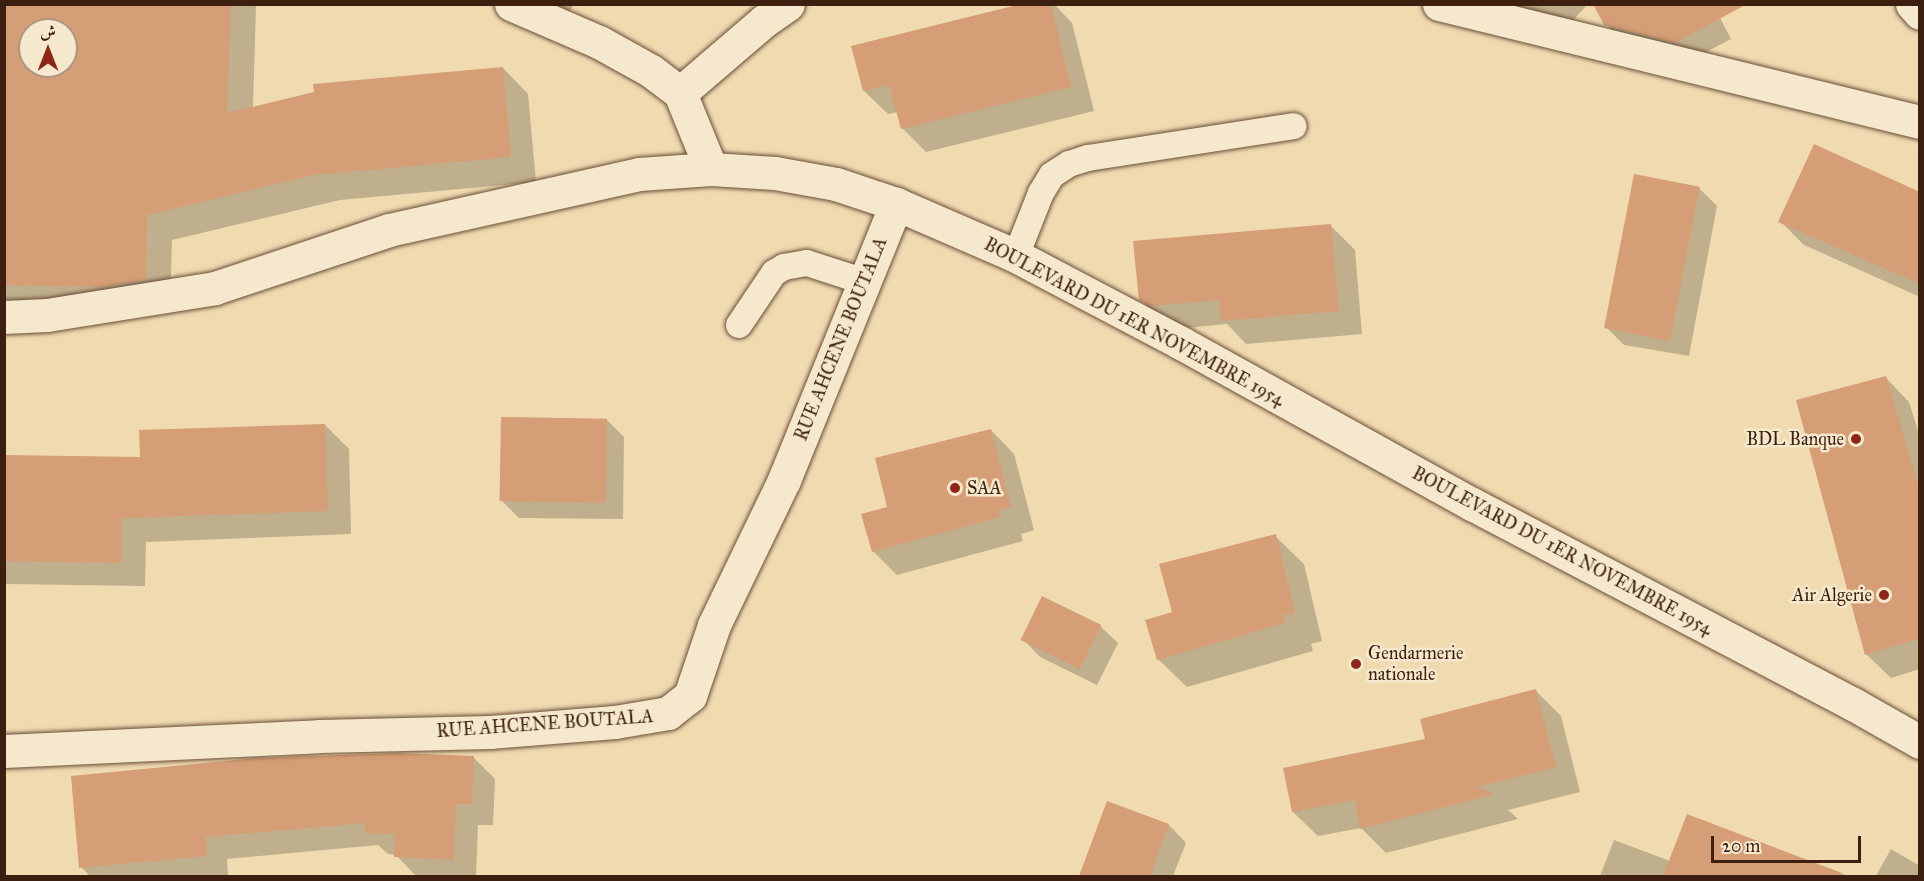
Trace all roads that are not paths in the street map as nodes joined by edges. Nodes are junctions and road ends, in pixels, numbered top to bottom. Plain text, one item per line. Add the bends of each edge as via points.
1 (511, 4) edge
2 (788, 4) edge
3 (1439, 4) edge
4 (1912, 4) edge
5 (1468, 8) edge
6 (1920, 13) edge
7 (680, 93) junction
8 (1920, 122) edge
9 (1294, 126) dead end
10 (711, 169) junction
11 (896, 204) junction
12 (1016, 256) junction
13 (865, 282) junction
14 (4, 317) edge
15 (739, 325) dead end
16 (1920, 742) edge
17 (4, 751) edge

1 - 7 street via 599,42 651,71
2 - 7 street
3 - 5 street
4 - 6 street
5 - 8 street
7 - 10 street
9 - 12 lane via 1069,164 1052,175 1041,193
10 - 11 street, BOULEVARD DU 1ER NOVEMBRE 1954 via 775,173 836,184
10 - 14 street, BOULEVARD DU 1ER NOVEMBRE 1954 via 639,174 389,230 215,288 46,315
11 - 12 street, BOULEVARD DU 1ER NOVEMBRE 1954
11 - 13 street, RUE AHCENE BOUTALA
12 - 16 street, BOULEVARD DU 1ER NOVEMBRE 1954 via 1461,499
13 - 15 lane via 807,263 784,267 774,273
13 - 17 street, RUE AHCENE BOUTALA via 784,480 714,626 690,696 668,714 490,732

